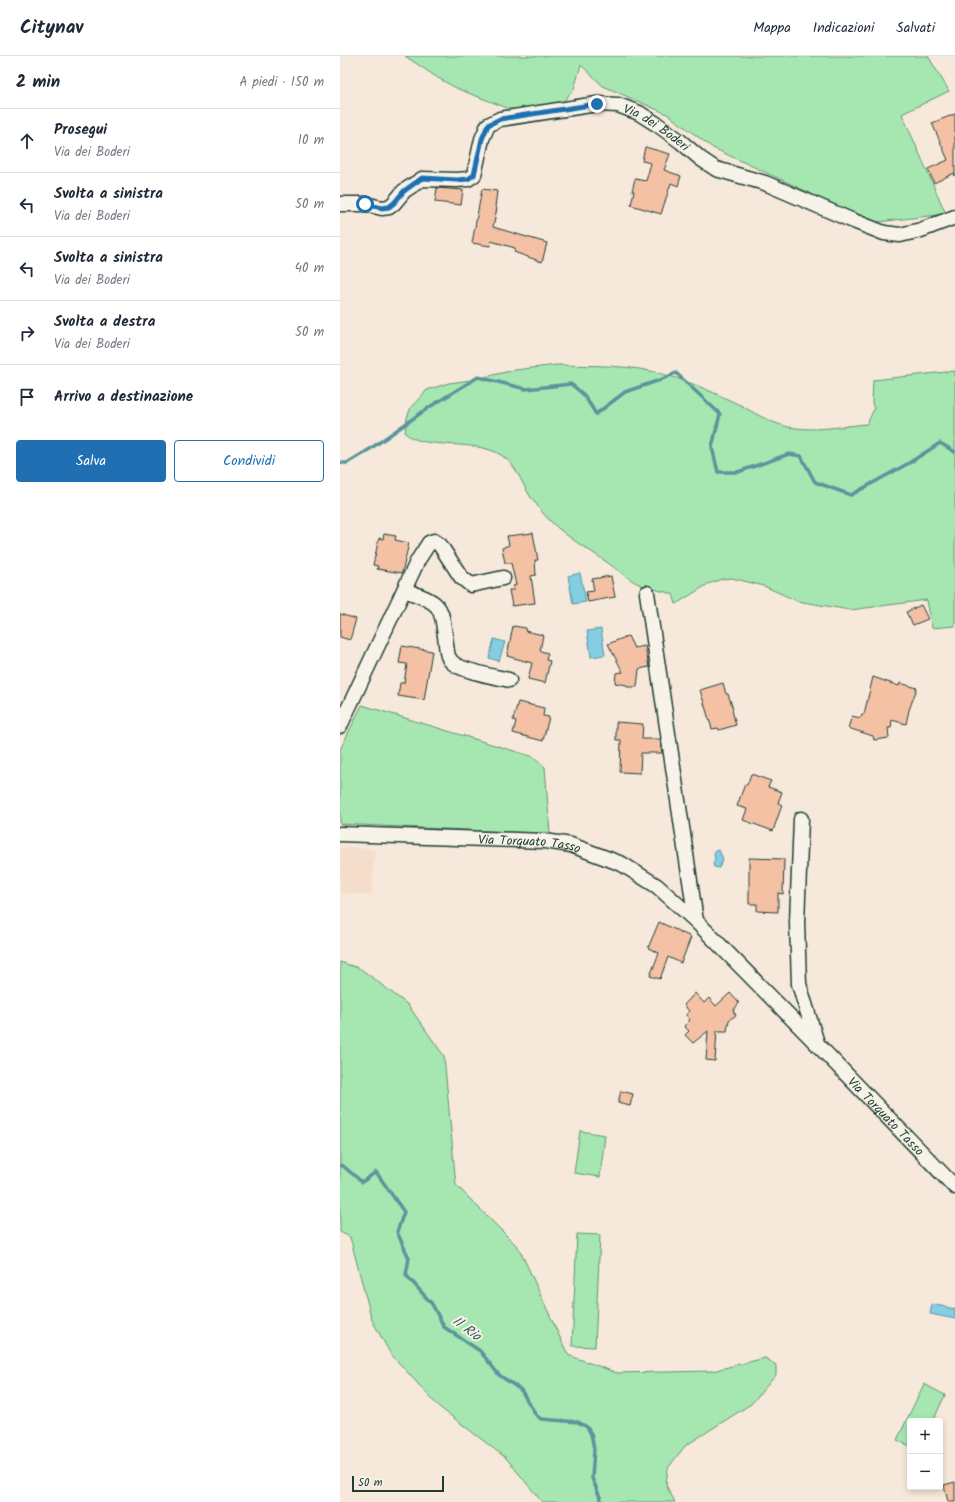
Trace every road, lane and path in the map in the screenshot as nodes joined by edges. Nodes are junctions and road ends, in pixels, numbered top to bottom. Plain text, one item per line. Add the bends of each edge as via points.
1 (340, 204) edge
2 (955, 217) edge
3 (503, 578) dead end
4 (404, 590) junction
5 (646, 593) dead end
6 (509, 680) dead end
7 (340, 726) edge
8 (801, 819) dead end
9 (340, 834) edge
10 (696, 921) junction
11 (818, 1045) junction
12 (955, 1187) edge

1 - 2 street, Via dei Boderi via 389,207 404,191 422,178 468,179 474,175 482,139 488,125 500,119 597,104 618,105 639,113 716,169 765,183 884,233 900,235
3 - 4 street via 471,585 461,577 440,545 434,541 429,543 418,560
4 - 6 street via 429,599 438,606 448,656 454,664
4 - 7 street
5 - 10 street
8 - 11 street, Via Torquato Tasso via 796,922 799,984
9 - 10 street, Via Torquato Tasso via 519,839 571,845 622,864 657,886
10 - 11 street, Via Torquato Tasso
11 - 12 street, Via Torquato Tasso

